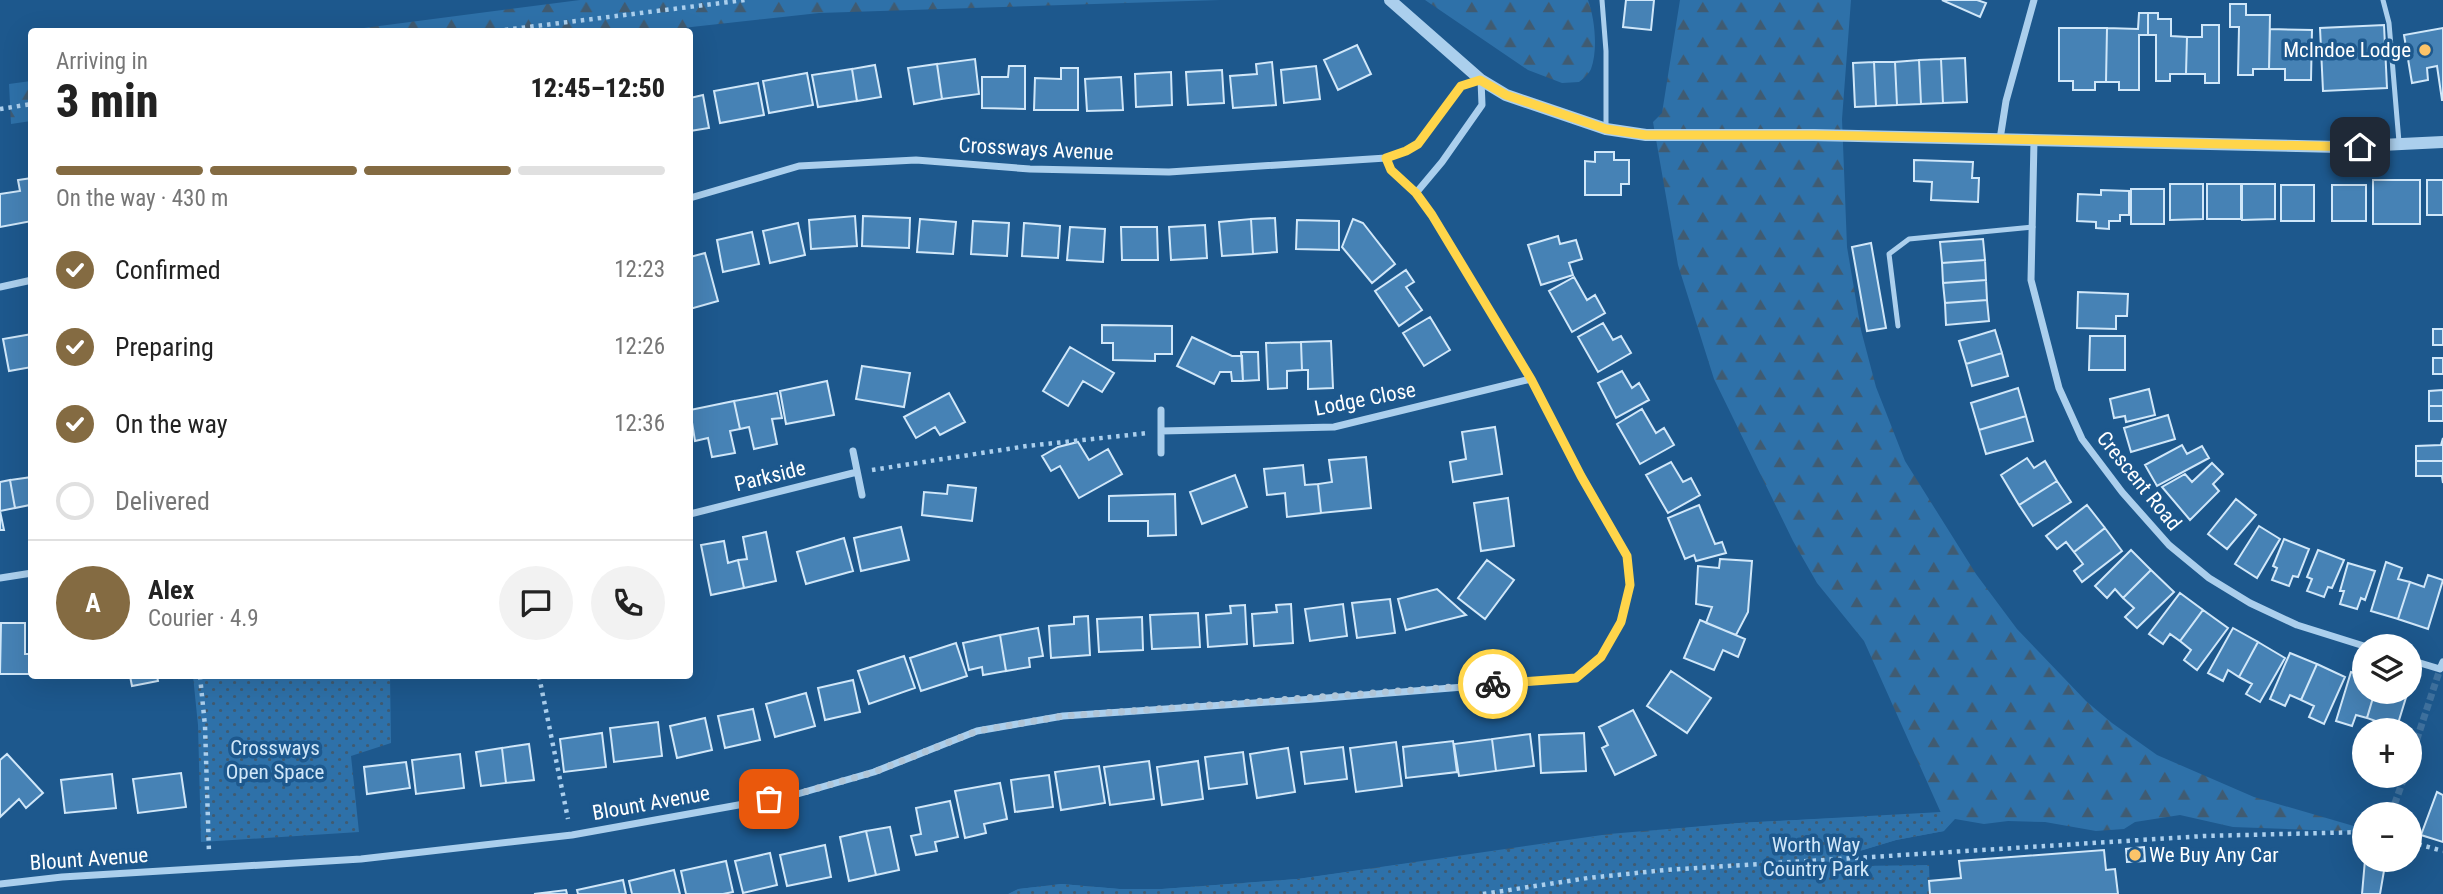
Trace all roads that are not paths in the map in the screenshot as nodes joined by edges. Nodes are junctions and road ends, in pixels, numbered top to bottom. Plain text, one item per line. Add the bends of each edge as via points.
1 (1390, 0) edge
2 (1602, 0) edge
3 (2034, 0) edge
4 (2384, 0) edge
5 (1480, 80) junction
6 (1606, 129) junction
7 (2000, 139) junction
8 (2034, 141) junction
9 (2443, 142) edge
10 (2399, 145) junction
11 (1386, 158) junction
12 (1416, 193) junction
13 (693, 197) edge
14 (2033, 227) junction
15 (28, 281) edge
16 (0, 287) edge
17 (1898, 326) dead end
18 (1531, 379) junction
19 (1161, 410) dead end
20 (1161, 431) junction
21 (853, 451) dead end
22 (1161, 453) dead end
23 (857, 472) junction
24 (862, 495) dead end
25 (693, 512) edge
26 (28, 574) edge
27 (0, 578) edge
28 (2352, 642) edge
29 (2422, 662) edge
30 (2442, 665) edge
31 (0, 884) edge

1 - 5 street
2 - 6 lane
3 - 7 street
4 - 10 lane
5 - 6 street via 1506,95
5 - 11 street via 1461,86 1418,144
5 - 12 street via 1482,105
6 - 7 street via 1646,135
7 - 8 street
8 - 10 street
8 - 14 street, Crescent Road
9 - 10 street
11 - 12 street, Blount Avenue via 1391,170
11 - 13 street, Crossways Avenue via 1169,172 1030,169 916,160 799,166
12 - 18 street, Blount Avenue
14 - 17 lane via 1909,239 1889,254
14 - 28 street, Crescent Road via 2031,280 2059,388 2082,439 2122,492 2169,545 2208,578 2297,625
15 - 16 street
18 - 20 street, Lodge Close via 1334,427
18 - 31 street, Blount Avenue via 1627,556 1630,585 1621,622 1601,657 1576,678 1063,716 977,731 874,772 794,795 572,835 361,859
19 - 20 street
20 - 22 street
21 - 23 street
23 - 24 street
23 - 25 street, Parkside
26 - 27 street
29 - 30 street

